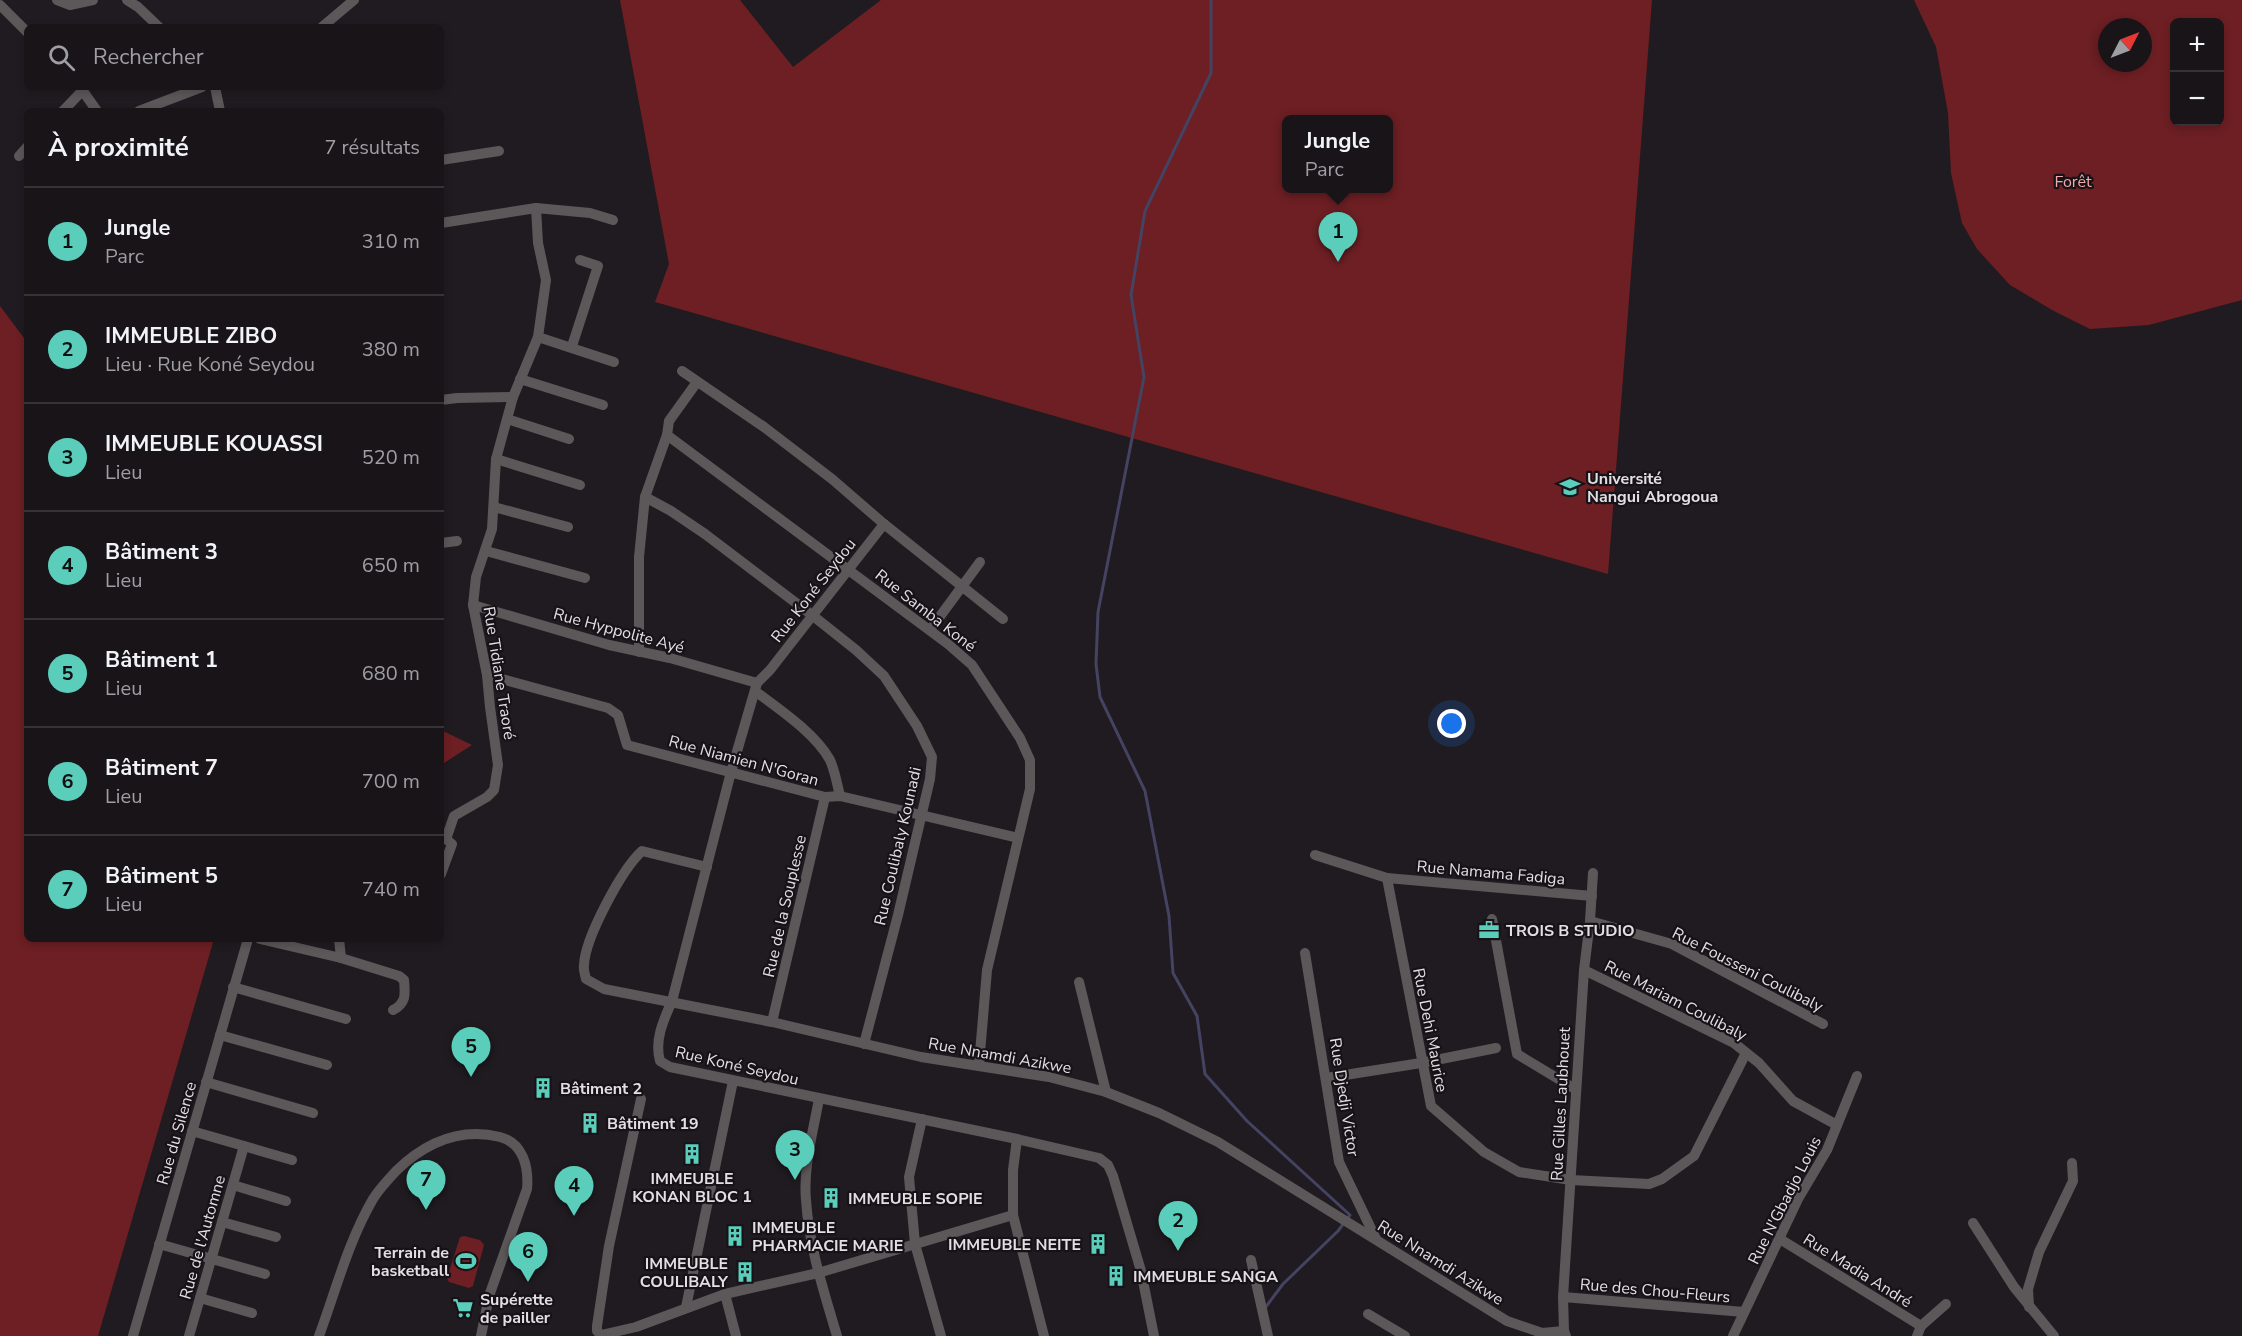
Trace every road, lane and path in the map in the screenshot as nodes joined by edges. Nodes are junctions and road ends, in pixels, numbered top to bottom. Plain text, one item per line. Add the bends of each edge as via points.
1 (57, 0) edge
2 (93, 0) edge
3 (127, 0) edge
4 (354, 0) edge
5 (0, 4) edge
6 (156, 24) edge
7 (326, 24) edge
8 (24, 29) edge
9 (80, 90) edge
10 (82, 90) edge
11 (194, 90) edge
12 (216, 90) edge
13 (65, 108) edge
14 (95, 108) edge
15 (147, 108) edge
16 (219, 108) edge
17 (24, 150) edge
18 (499, 151) dead end
19 (19, 156) dead end
20 (444, 160) edge
21 (536, 208) junction
22 (613, 220) dead end
23 (444, 223) edge
24 (580, 260) dead end
25 (538, 337) junction
26 (572, 346) junction
27 (614, 362) dead end
28 (682, 371) dead end
29 (520, 379) junction
30 (697, 382) junction
31 (513, 397) junction
32 (444, 400) edge
33 (603, 405) dead end
34 (507, 419) junction
35 (667, 435) junction
36 (569, 439) dead end
37 (496, 459) junction
38 (580, 485) dead end
39 (645, 497) junction
40 (494, 507) junction
41 (884, 524) junction
42 (568, 527) dead end
43 (457, 541) dead end
44 (444, 543) edge
45 (486, 551) junction
46 (980, 562) dead end
47 (849, 568) junction
48 (585, 578) dead end
49 (961, 587) junction
50 (473, 605) junction
51 (812, 615) junction
52 (1003, 619) dead end
53 (930, 630) junction
54 (639, 652) junction
55 (487, 675) junction
56 (756, 687) junction
57 (731, 772) junction
58 (840, 796) junction
59 (825, 797) junction
60 (920, 815) junction
61 (446, 824) edge
62 (1018, 838) junction
63 (1315, 855) dead end
64 (444, 866) edge
65 (707, 867) junction
66 (1593, 873) dead end
67 (1387, 878) junction
68 (1592, 896) junction
69 (1492, 919) dead end
70 (1590, 921) junction
71 (247, 942) edge
72 (273, 942) edge
73 (339, 942) edge
74 (1305, 953) dead end
75 (341, 958) junction
76 (1584, 970) junction
77 (1079, 982) dead end
78 (233, 987) junction
79 (672, 1000) junction
80 (393, 1010) dead end
81 (346, 1019) dead end
82 (772, 1022) junction
83 (1823, 1024) dead end
84 (220, 1035) junction
85 (864, 1044) junction
86 (1496, 1048) dead end
87 (1746, 1053) junction
88 (1421, 1063) junction
89 (327, 1065) dead end
90 (979, 1065) junction
91 (1857, 1076) dead end
92 (1326, 1078) junction
93 (732, 1081) junction
94 (206, 1082) junction
95 (1575, 1089) junction
96 (1106, 1092) junction
97 (641, 1098) dead end
98 (819, 1100) junction
99 (313, 1113) dead end
100 (922, 1119) junction
101 (1837, 1125) junction
102 (192, 1131) junction
103 (1017, 1139) junction
104 (244, 1146) junction
105 (292, 1160) dead end
106 (2072, 1163) dead end
107 (1571, 1180) junction
108 (233, 1185) junction
109 (286, 1200) dead end
110 (1013, 1215) junction
111 (222, 1222) junction
112 (1973, 1223) dead end
113 (276, 1238) dead end
114 (1376, 1239) junction
115 (1780, 1239) junction
116 (159, 1244) junction
117 (915, 1244) junction
118 (212, 1258) junction
119 (1251, 1260) dead end
120 (818, 1273) junction
121 (265, 1274) dead end
122 (725, 1294) junction
123 (1563, 1297) junction
124 (200, 1298) junction
125 (1946, 1305) dead end
126 (686, 1307) junction
127 (2029, 1307) junction
128 (1744, 1312) junction
129 (252, 1313) dead end
130 (1368, 1314) dead end
131 (1919, 1331) edge
132 (638, 1332) edge
133 (1565, 1334) edge
134 (192, 1335) edge
135 (133, 1336) edge
136 (319, 1336) edge
137 (481, 1336) edge
138 (736, 1336) edge
139 (837, 1336) edge
140 (941, 1336) edge
141 (1044, 1336) edge
142 (1154, 1336) edge
143 (1268, 1336) edge
144 (1405, 1336) edge
145 (1733, 1336) edge
146 (2054, 1336) edge

1 - 2 street via 70,5
3 - 6 street
4 - 7 street
5 - 8 street
9 - 13 street
10 - 14 street
11 - 15 street
12 - 16 street
17 - 19 street
18 - 20 street
21 - 22 street via 590,213
21 - 23 street
21 - 25 street, Rue Tidiane Traoré via 546,280
24 - 26 street via 598,266
25 - 26 street
25 - 29 street, Rue Tidiane Traoré
26 - 27 street
28 - 30 street
29 - 31 street, Rue Tidiane Traoré
29 - 33 street
30 - 35 street via 669,421
30 - 41 street via 781,440
31 - 32 street
31 - 34 street, Rue Tidiane Traoré
34 - 36 street
34 - 37 street, Rue Tidiane Traoré
35 - 39 street
35 - 47 street, Rue Samba Koné
37 - 38 street
37 - 40 street, Rue Tidiane Traoré
39 - 51 street, Rue Coulibaly Kounadi via 705,534
39 - 54 street via 639,557
40 - 42 street
40 - 45 street, Rue Tidiane Traoré
41 - 47 street, Rue Koné Seydou
41 - 49 street
43 - 44 street
45 - 48 street
45 - 50 street, Rue Tidiane Traoré via 476,577
46 - 49 street
47 - 51 street, Rue Koné Seydou
47 - 53 street, Rue Samba Koné
49 - 52 street
49 - 53 street
50 - 54 street, Rue Hyppolite Ayé
50 - 55 street, Rue Tidiane Traoré
51 - 56 street, Rue Koné Seydou
51 - 60 street, Rue Coulibaly Kounadi via 884,676 917,726 932,758
53 - 62 street, Rue Samba Koné via 972,665 1015,729 1030,760 1030,789
54 - 56 street, Rue Hyppolite Ayé
55 - 57 street, Rue Niamien N'Goran via 608,708 618,715 627,745
55 - 61 street, Rue Tidiane Traoré via 498,765 494,790
56 - 57 street, Rue Koné Seydou
56 - 58 street via 825,753
57 - 59 street, Rue Niamien N'Goran
57 - 65 street, Rue Koné Seydou
58 - 59 street, Rue Niamien N'Goran
58 - 60 street, Rue Niamien N'Goran
59 - 82 street, Rue de la Souplesse
60 - 62 street, Rue Niamien N'Goran
60 - 85 street, Rue Coulibaly Kounadi
61 - 64 street, Rue Tidiane Traoré via 446,839 452,844
62 - 90 street, Rue Samba Koné via 987,970
63 - 67 street
65 - 79 street, Rue Koné Seydou
65 - 79 street, Rue Nnamdi Azikwe via 642,851 624,874 585,957 586,979 595,985
66 - 68 street, Rue Gilles Laubhouet
67 - 68 street, Rue Namama Fadiga
67 - 88 street, Rue Dehi Maurice
68 - 70 street, Rue Gilles Laubhouet
69 - 95 street via 1517,1054
70 - 76 street, Rue Gilles Laubhouet
70 - 83 street, Rue Fousseni Coulibaly via 1671,944
71 - 78 street, Rue du Silence
72 - 75 street
73 - 75 street
74 - 92 street, Rue Djedji Victor
75 - 80 street via 402,977 404,1000
76 - 87 street, Rue Mariam Coulibaly via 1734,1043
76 - 95 street, Rue Gilles Laubhouet
77 - 96 street
78 - 81 street
78 - 84 street, Rue du Silence
79 - 82 street, Rue Nnamdi Azikwe
79 - 93 street, Rue Koné Seydou via 658,1045 660,1061 670,1067
82 - 85 street, Rue Nnamdi Azikwe
84 - 89 street
84 - 94 street, Rue du Silence
85 - 90 street, Rue Nnamdi Azikwe
86 - 88 street
87 - 101 street, Rue Mariam Coulibaly via 1793,1101
87 - 107 street, Rue Dehi Maurice via 1694,1156 1649,1184
88 - 92 street
88 - 107 street, Rue Dehi Maurice via 1431,1106 1484,1152 1519,1172
90 - 96 street, Rue Nnamdi Azikwe
91 - 101 street, Rue N'Gbadjo Louis
92 - 114 street, Rue Djedji Victor via 1339,1162
93 - 98 street, Rue Koné Seydou
93 - 126 street
94 - 99 street
94 - 102 street, Rue du Silence
95 - 107 street, Rue Gilles Laubhouet
96 - 114 street, Rue Nnamdi Azikwe via 1218,1142
97 - 132 street via 609,1246 597,1331 605,1336
98 - 100 street, Rue Koné Seydou
98 - 120 street via 807,1163 806,1200
100 - 103 street, Rue Koné Seydou
100 - 117 street via 909,1177
101 - 115 street, Rue N'Gbadjo Louis
102 - 104 street
102 - 116 street, Rue du Silence
103 - 110 street
103 - 142 street, Rue Koné Seydou via 1093,1155 1107,1165 1141,1271
104 - 105 street
104 - 108 street, Rue de l'Automne
106 - 127 street via 2073,1181 2039,1252 2028,1289
107 - 123 street, Rue Gilles Laubhouet
108 - 109 street
108 - 111 street, Rue de l'Automne
110 - 117 street
110 - 141 street
111 - 113 street
111 - 118 street, Rue de l'Automne
112 - 127 street
114 - 133 street, Rue Nnamdi Azikwe via 1507,1321 1542,1333
115 - 128 street, Rue N'Gbadjo Louis
115 - 131 street, Rue Madia André
116 - 118 street
116 - 135 street, Rue du Silence
117 - 120 street
117 - 140 street
118 - 121 street
118 - 124 street, Rue de l'Automne
119 - 143 street
120 - 122 street
120 - 139 street
122 - 126 street
122 - 138 street
123 - 128 street, Rue des Chou-Fleurs
123 - 133 street, Rue Gilles Laubhouet
124 - 129 street
124 - 134 street, Rue de l'Automne
125 - 131 street
126 - 132 street
127 - 146 street
128 - 145 street, Rue N'Gbadjo Louis
130 - 144 street
136 - 137 street via 347,1255 374,1197 409,1158 428,1145 470,1134 489,1135 515,1145 528,1174 527,1189 489,1296

